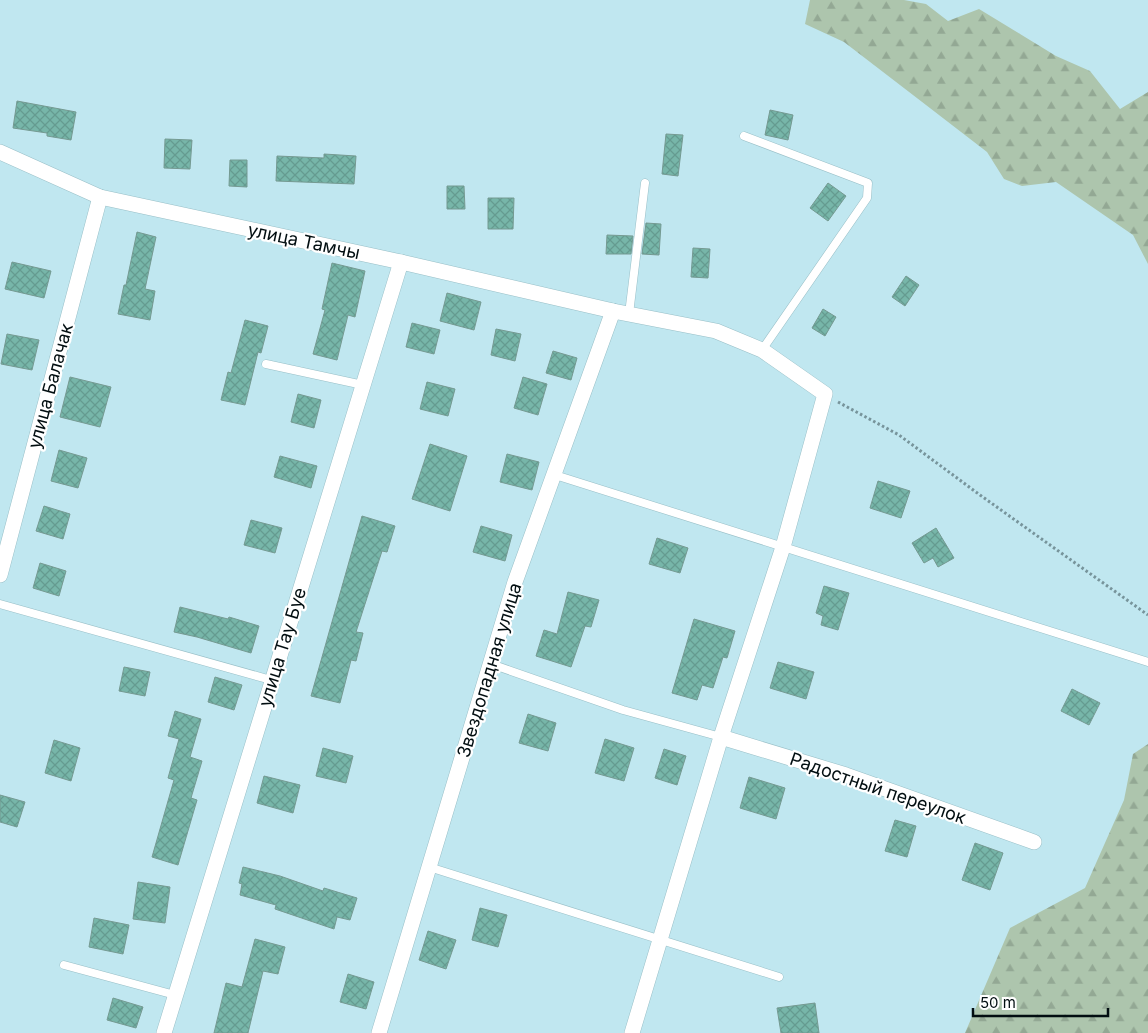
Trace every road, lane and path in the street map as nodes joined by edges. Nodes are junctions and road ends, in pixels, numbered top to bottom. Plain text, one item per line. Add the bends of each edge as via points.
1 (744, 136) dead end
2 (0, 152) edge
3 (645, 183) dead end
4 (100, 197) junction
5 (401, 262) junction
6 (613, 311) junction
7 (629, 314) junction
8 (762, 350) junction
9 (266, 364) dead end
10 (363, 385) junction
11 (824, 394) junction
12 (555, 475) junction
13 (783, 547) junction
14 (0, 574) edge
15 (0, 604) edge
16 (1148, 615) edge
17 (1148, 662) edge
18 (491, 664) junction
19 (272, 680) junction
20 (721, 736) junction
21 (1034, 842) dead end
22 (429, 867) junction
23 (660, 938) junction
24 (64, 965) dead end
25 (779, 977) dead end
26 (175, 995) junction
27 (164, 1033) edge
28 (379, 1033) edge
29 (632, 1033) edge

1 - 8 lane via 868,183 867,198
2 - 4 street, улица Тамчы
3 - 7 lane
4 - 5 street, улица Тамчы
4 - 14 street, улица Балачак
5 - 6 street, улица Тамчы
5 - 10 street, улица Тау Буе
6 - 7 street, улица Тамчы
6 - 12 street, Звездопадная улица
7 - 8 street, улица Тамчы via 716,331
8 - 11 street, улица Тамчы
9 - 10 lane
10 - 19 street, улица Тау Буе
11 - 13 street
11 - 16 path via 900,435
12 - 13 lane
12 - 18 street, Звездопадная улица via 515,582
13 - 17 lane
13 - 20 street
15 - 19 lane
18 - 20 lane via 622,710
18 - 22 street, Звездопадная улица
19 - 26 street, улица Тау Буе
20 - 21 street, Радостный переулок via 846,775
20 - 23 street
22 - 23 lane
22 - 28 street, Звездопадная улица
23 - 25 lane
23 - 29 street
24 - 26 lane
26 - 27 street, улица Тау Буе

